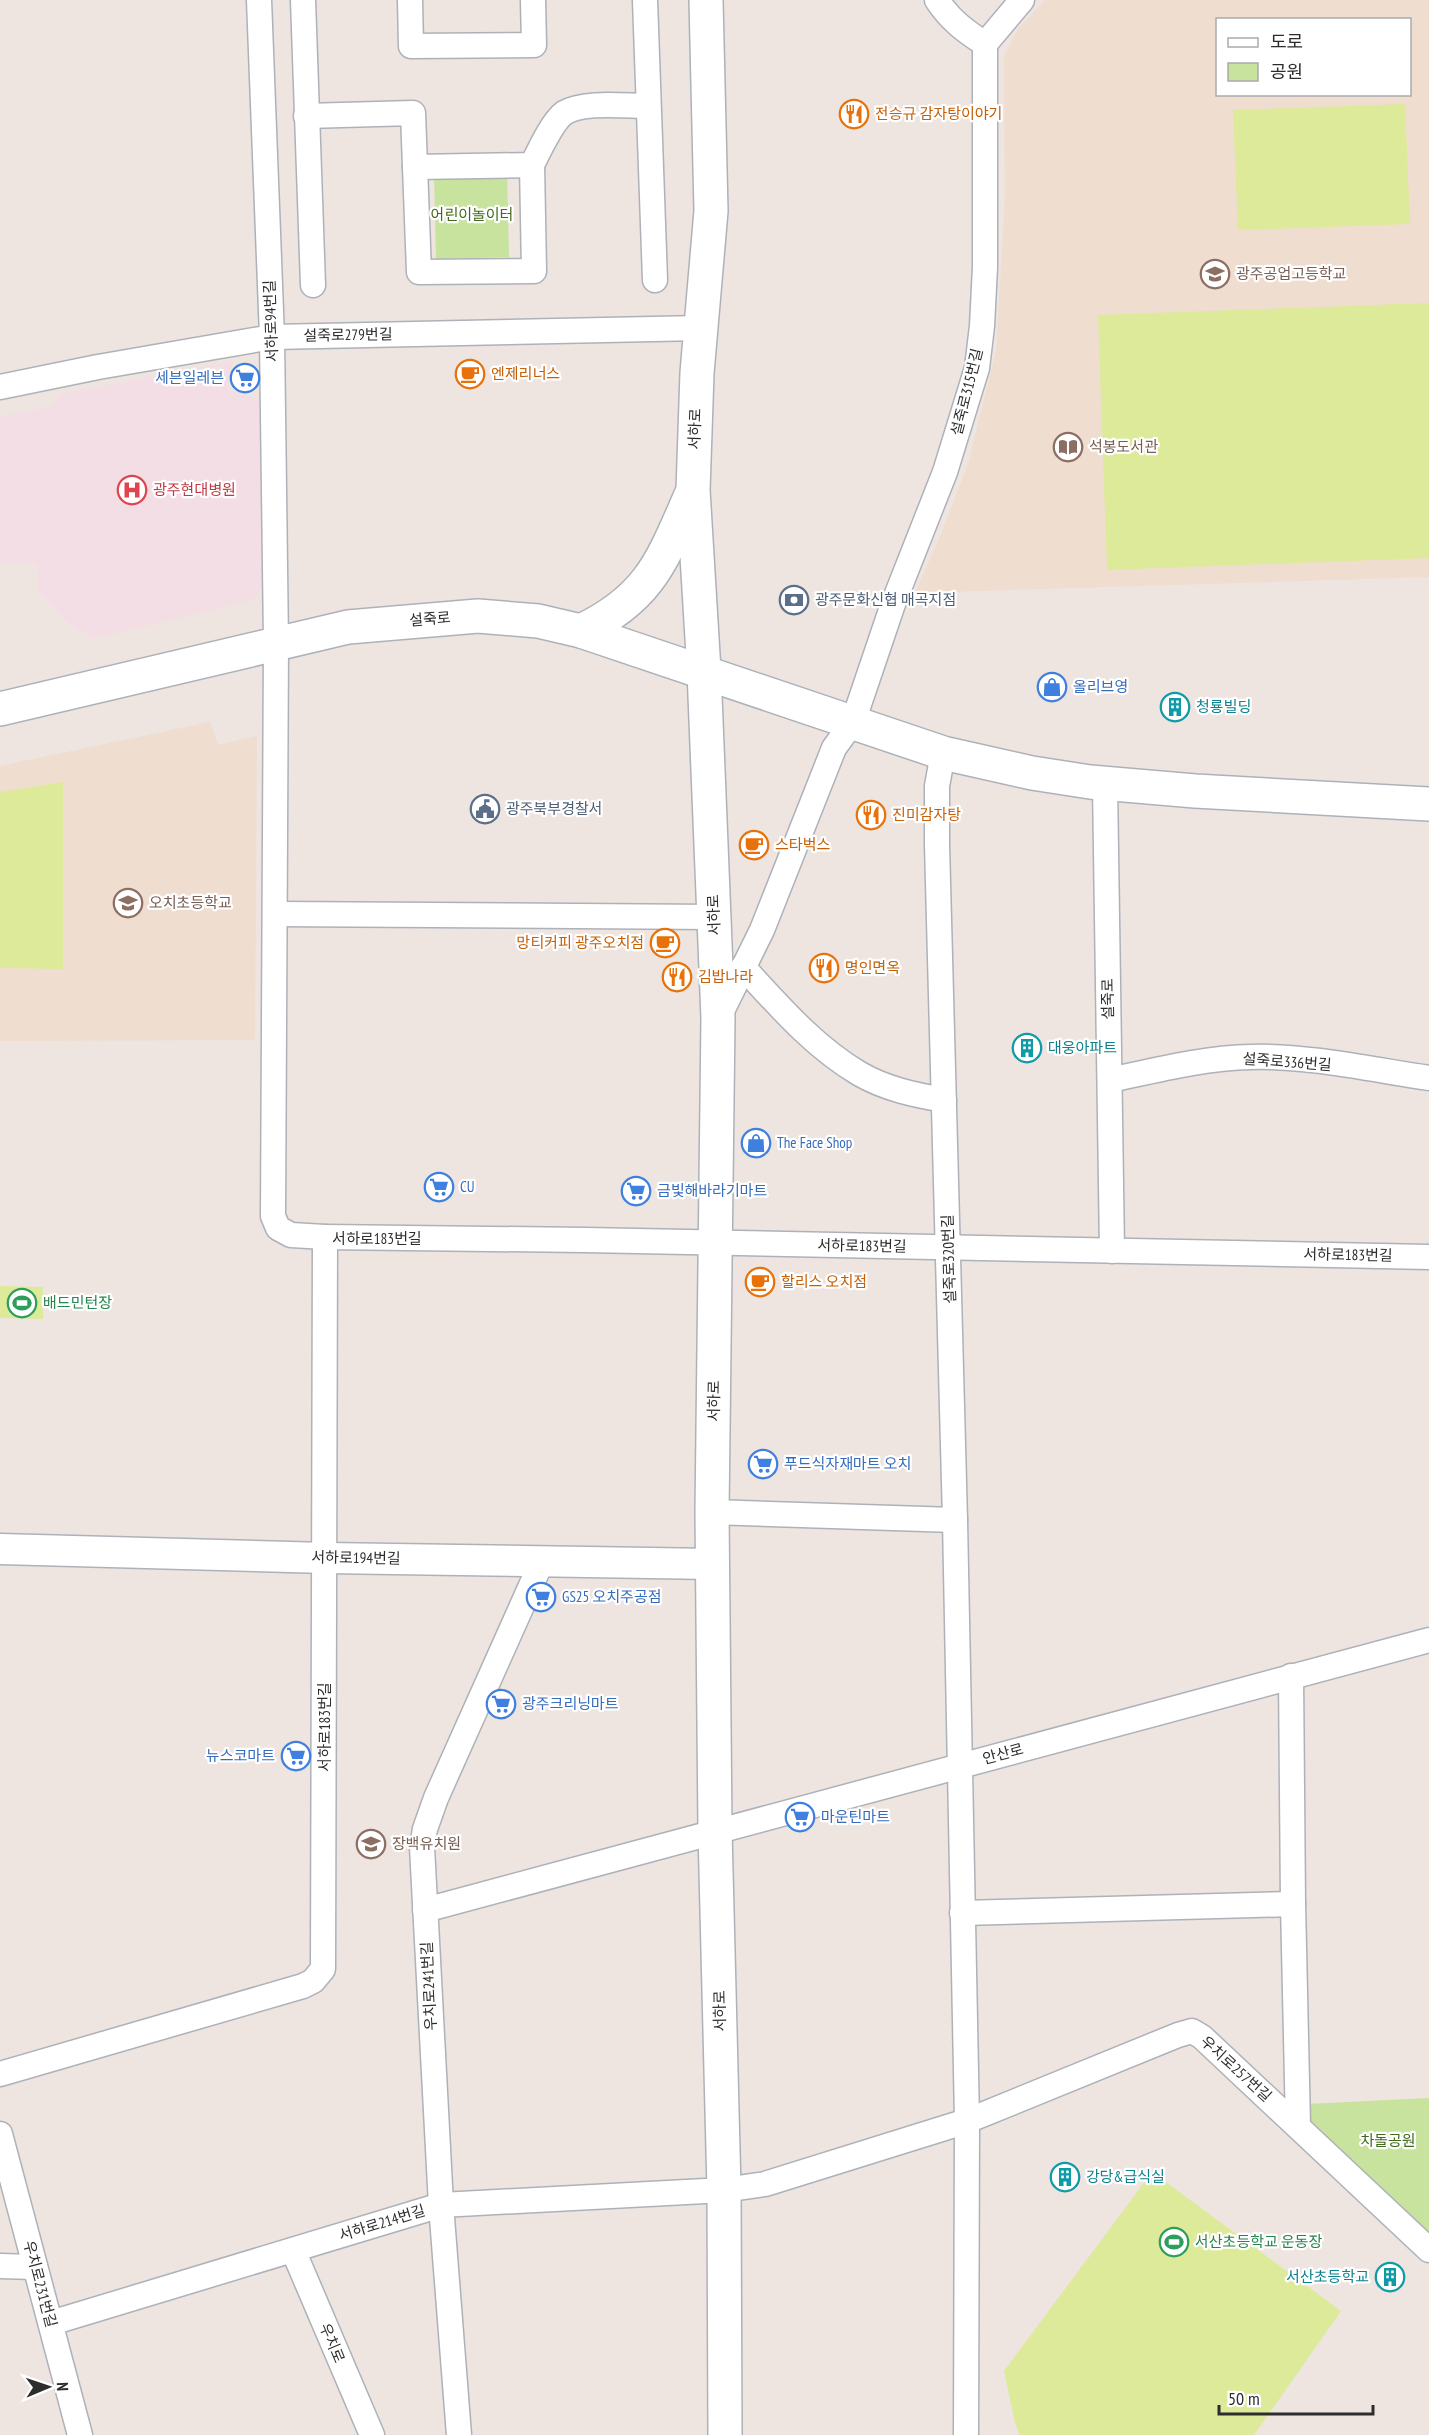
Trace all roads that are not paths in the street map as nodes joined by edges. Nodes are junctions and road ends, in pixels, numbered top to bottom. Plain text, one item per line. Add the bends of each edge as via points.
1 (259, 0) edge
2 (303, 0) edge
3 (410, 0) edge
4 (533, 0) edge
5 (645, 0) edge
6 (706, 0) edge
7 (937, 0) edge
8 (1022, 0) edge
9 (985, 44) junction
10 (648, 106) junction
11 (306, 116) junction
12 (532, 165) junction
13 (415, 167) junction
14 (655, 280) dead end
15 (313, 285) dead end
16 (701, 328) junction
17 (272, 337) junction
18 (0, 387) edge
19 (693, 490) junction
20 (581, 631) junction
21 (276, 643) junction
22 (704, 671) junction
23 (0, 709) edge
24 (853, 722) junction
25 (943, 753) junction
26 (1104, 784) junction
27 (1429, 804) edge
28 (276, 914) junction
29 (714, 917) junction
30 (743, 967) junction
31 (718, 1018) junction
32 (1429, 1078) edge
33 (1110, 1080) junction
34 (944, 1100) junction
35 (326, 1238) junction
36 (715, 1243) junction
37 (948, 1248) junction
38 (1112, 1251) junction
39 (1429, 1257) edge
40 (712, 1512) junction
41 (955, 1520) junction
42 (0, 1549) edge
43 (326, 1558) junction
44 (542, 1561) junction
45 (713, 1564) junction
46 (1429, 1640) edge
47 (1291, 1676) junction
48 (960, 1765) junction
49 (715, 1831) junction
50 (1293, 1904) junction
51 (425, 1910) junction
52 (962, 1913) junction
53 (0, 2074) edge
54 (967, 2121) junction
55 (1298, 2126) junction
56 (0, 2134) edge
57 (724, 2190) junction
58 (441, 2205) junction
59 (292, 2250) junction
60 (1429, 2250) edge
61 (0, 2266) edge
62 (36, 2267) junction
63 (51, 2323) junction
64 (80, 2435) edge
65 (372, 2435) edge
66 (459, 2435) edge
67 (725, 2435) edge
68 (966, 2435) edge

1 - 17 street, 서하로94번길
2 - 11 street
3 - 4 street via 411,46 423,46 534,45
5 - 10 street
6 - 16 main road, 서하로 via 711,211
7 - 9 street via 959,28
8 - 9 street
9 - 24 street, 설죽로315번길 via 985,267 977,368 945,472 893,604
10 - 12 street via 590,106 563,114
10 - 14 street
11 - 13 street via 413,113
11 - 15 street
12 - 13 street
12 - 13 street via 534,271 419,272
16 - 17 street, 설죽로279번길
16 - 19 main road, 서하로
17 - 18 street, 설죽로279번길
17 - 21 street, 서하로94번길
19 - 20 main road via 666,553 646,583 608,618
19 - 22 main road, 서하로
20 - 21 main road, 설죽로 via 538,621 466,616 348,627
20 - 22 main road, 설죽로
21 - 23 main road, 설죽로
21 - 28 street, 서하로94번길
22 - 24 main road, 설죽로
22 - 29 main road, 서하로
24 - 25 main road, 설죽로
24 - 30 street via 834,748 762,930
25 - 26 main road, 설죽로
25 - 34 street, 설죽로320번길 via 937,786 937,845
26 - 27 main road, 설죽로
26 - 33 street, 설죽로
28 - 29 street
28 - 35 street, 서하로94번길 via 273,1216 278,1228 291,1235
29 - 31 main road, 서하로
30 - 31 street
30 - 34 street via 788,1016 860,1074 898,1090
31 - 36 main road, 서하로
32 - 33 street, 설죽로336번길 via 1253,1057 1198,1061
33 - 38 street, 설죽로
34 - 37 street, 설죽로320번길
35 - 36 street, 서하로183번길
35 - 43 street, 서하로183번길
36 - 37 street, 서하로183번길
36 - 40 main road, 서하로
37 - 38 street, 서하로183번길
37 - 41 street, 설죽로320번길
38 - 39 street, 서하로183번길
40 - 41 street
40 - 45 main road, 서하로
41 - 48 street, 설죽로320번길
42 - 43 street, 서하로194번길
43 - 44 street, 서하로194번길
43 - 53 street, 서하로183번길 via 323,1969 303,1986
44 - 45 street, 서하로194번길
44 - 51 street, 우치로241번길 via 425,1829
45 - 49 main road, 서하로
46 - 47 street, 안산로
47 - 48 street, 안산로
47 - 50 street
48 - 49 street, 안산로
48 - 52 street
49 - 51 street
49 - 57 main road, 서하로
50 - 52 street
50 - 55 street
51 - 58 street, 우치로241번길
52 - 54 street
54 - 55 street, 우치로257번길 via 1192,2031
54 - 57 street via 765,2184
54 - 68 street
55 - 60 street, 우치로257번길
56 - 62 street, 우치로231번길
57 - 58 street, 서하로214번길
57 - 67 main road, 서하로
58 - 59 street, 서하로214번길
58 - 66 street, 우치로241번길
59 - 63 street, 서하로214번길
59 - 65 street, 우치로
61 - 62 street
62 - 63 street, 우치로231번길
63 - 64 street, 우치로231번길

